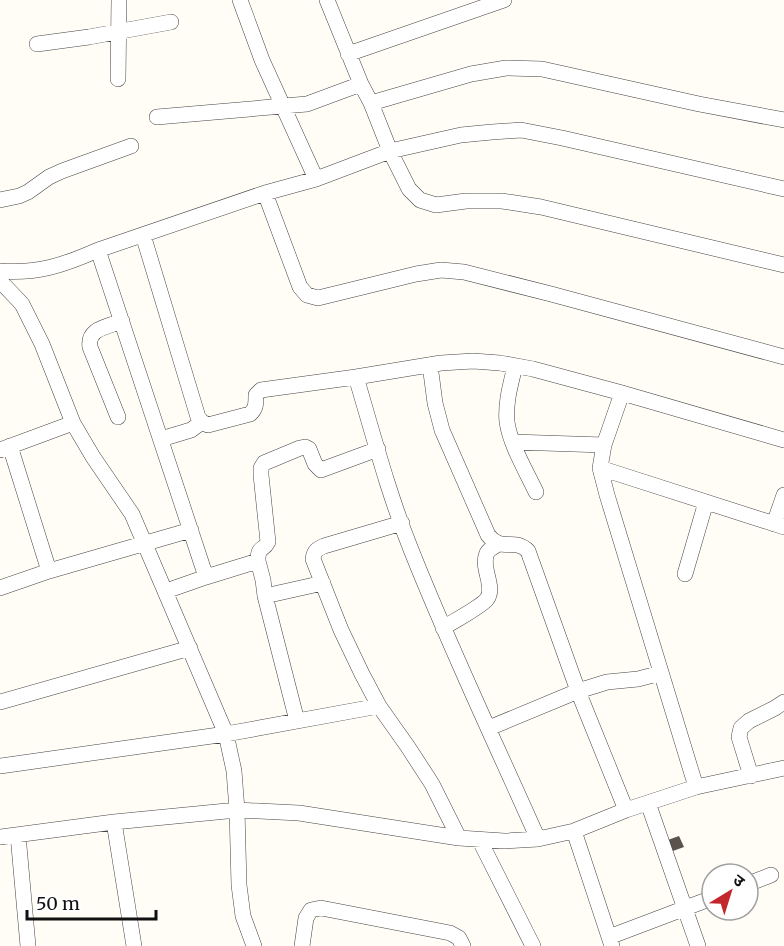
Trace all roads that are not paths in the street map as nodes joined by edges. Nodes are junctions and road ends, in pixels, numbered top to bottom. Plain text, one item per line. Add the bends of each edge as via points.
1 (119, 0) edge
2 (240, 0) edge
3 (327, 0) edge
4 (504, 0) edge
5 (171, 22) dead end
6 (118, 32) junction
7 (37, 44) dead end
8 (348, 54) junction
9 (118, 79) dead end
10 (361, 84) junction
11 (371, 103) junction
12 (283, 106) junction
13 (157, 117) dead end
14 (784, 120) edge
15 (131, 146) dead end
16 (390, 152) junction
17 (316, 178) junction
18 (784, 189) edge
19 (264, 193) junction
20 (0, 200) edge
21 (143, 236) junction
22 (99, 250) junction
23 (784, 265) edge
24 (0, 271) edge
25 (0, 280) edge
26 (122, 321) junction
27 (784, 357) edge
28 (430, 365) junction
29 (515, 366) junction
30 (356, 377) junction
31 (622, 393) junction
32 (118, 417) dead end
33 (202, 422) junction
34 (73, 423) junction
35 (161, 439) junction
36 (784, 440) edge
37 (513, 442) junction
38 (603, 445) junction
39 (5, 448) edge
40 (378, 449) junction
41 (600, 468) junction
42 (536, 492) dead end
43 (784, 495) edge
44 (706, 502) junction
45 (402, 523) junction
46 (779, 526) edge
47 (191, 530) junction
48 (145, 543) junction
49 (498, 544) junction
50 (258, 561) junction
51 (49, 571) junction
52 (685, 574) dead end
53 (206, 577) junction
54 (323, 583) junction
55 (0, 588) edge
56 (166, 591) junction
57 (265, 596) junction
58 (443, 628) junction
59 (190, 648) junction
60 (661, 673) junction
61 (578, 691) junction
62 (0, 702) edge
63 (784, 702) edge
64 (379, 706) junction
65 (297, 721) junction
66 (489, 728) junction
67 (226, 734) junction
68 (0, 766) edge
69 (784, 768) edge
70 (751, 776) junction
71 (696, 788) junction
72 (648, 803) junction
73 (237, 810) junction
74 (626, 810) junction
75 (114, 822) junction
76 (574, 831) junction
77 (18, 835) junction
78 (0, 837) edge
79 (459, 837) junction
80 (479, 839) junction
81 (538, 839) junction
82 (771, 875) dead end
83 (760, 879) edge
84 (700, 902) edge
85 (685, 908) junction
86 (611, 941) edge
87 (28, 946) edge
88 (134, 946) edge
89 (254, 946) edge
90 (302, 946) edge
91 (463, 946) edge
92 (533, 946) edge
93 (698, 946) edge

1 - 6 street
2 - 12 street
3 - 8 street
4 - 8 street
5 - 6 street
6 - 7 street
6 - 9 street
8 - 10 street
10 - 11 street
10 - 12 street via 307,104
11 - 14 street via 471,74 507,68 542,69
11 - 16 street
12 - 13 street
12 - 17 street
15 - 20 street via 62,171 19,196
16 - 17 street
16 - 18 street via 460,135 521,130
16 - 23 street via 409,189 420,200 436,205 502,201 541,207
17 - 19 street
19 - 21 street
19 - 27 street via 300,287 308,295 318,298 441,270 464,272
21 - 22 street
21 - 33 street
22 - 24 street via 44,270
22 - 26 street
25 - 34 street via 22,304
26 - 32 street via 96,331 89,340
26 - 35 street
28 - 29 street via 473,361
28 - 30 street
28 - 49 street via 442,430 488,534
29 - 31 street
29 - 37 street via 507,422
30 - 33 street via 261,390 250,414
30 - 40 street
31 - 36 street
31 - 38 street
33 - 35 street via 191,430
34 - 39 street
34 - 48 street via 132,514
35 - 47 street
37 - 38 street
37 - 42 street
38 - 41 street
39 - 51 street
40 - 45 street
40 - 50 street via 326,470 315,464 305,447 264,463 261,475 268,542 258,552
41 - 44 street
41 - 60 street
43 - 46 street
44 - 46 street
44 - 52 street
45 - 54 street via 318,548 313,559
45 - 58 street
47 - 48 street
47 - 53 street
48 - 51 street
48 - 56 street
49 - 58 street via 486,554 488,598
49 - 61 street via 517,544 528,551
50 - 53 street
50 - 57 street
51 - 55 street
53 - 56 street
54 - 57 street
54 - 64 street via 341,630
56 - 59 street
57 - 65 street
58 - 66 street
59 - 62 street
59 - 67 street
60 - 61 street
60 - 71 street
61 - 66 street
61 - 74 street
63 - 70 street via 741,728 739,737
64 - 65 street
64 - 79 street via 432,784
65 - 67 street
66 - 81 street
67 - 68 street
67 - 73 street
69 - 70 street
70 - 71 street
71 - 72 street
72 - 74 street
72 - 85 street
73 - 75 street
73 - 79 street via 300,813
73 - 89 street via 240,895
74 - 76 street
75 - 77 street
75 - 88 street
76 - 81 street
76 - 86 street
77 - 78 street
77 - 87 street
79 - 80 street
80 - 81 street
80 - 92 street
82 - 83 street
84 - 85 street
85 - 86 street
85 - 93 street
90 - 91 street via 306,918 311,910 321,908 450,933

